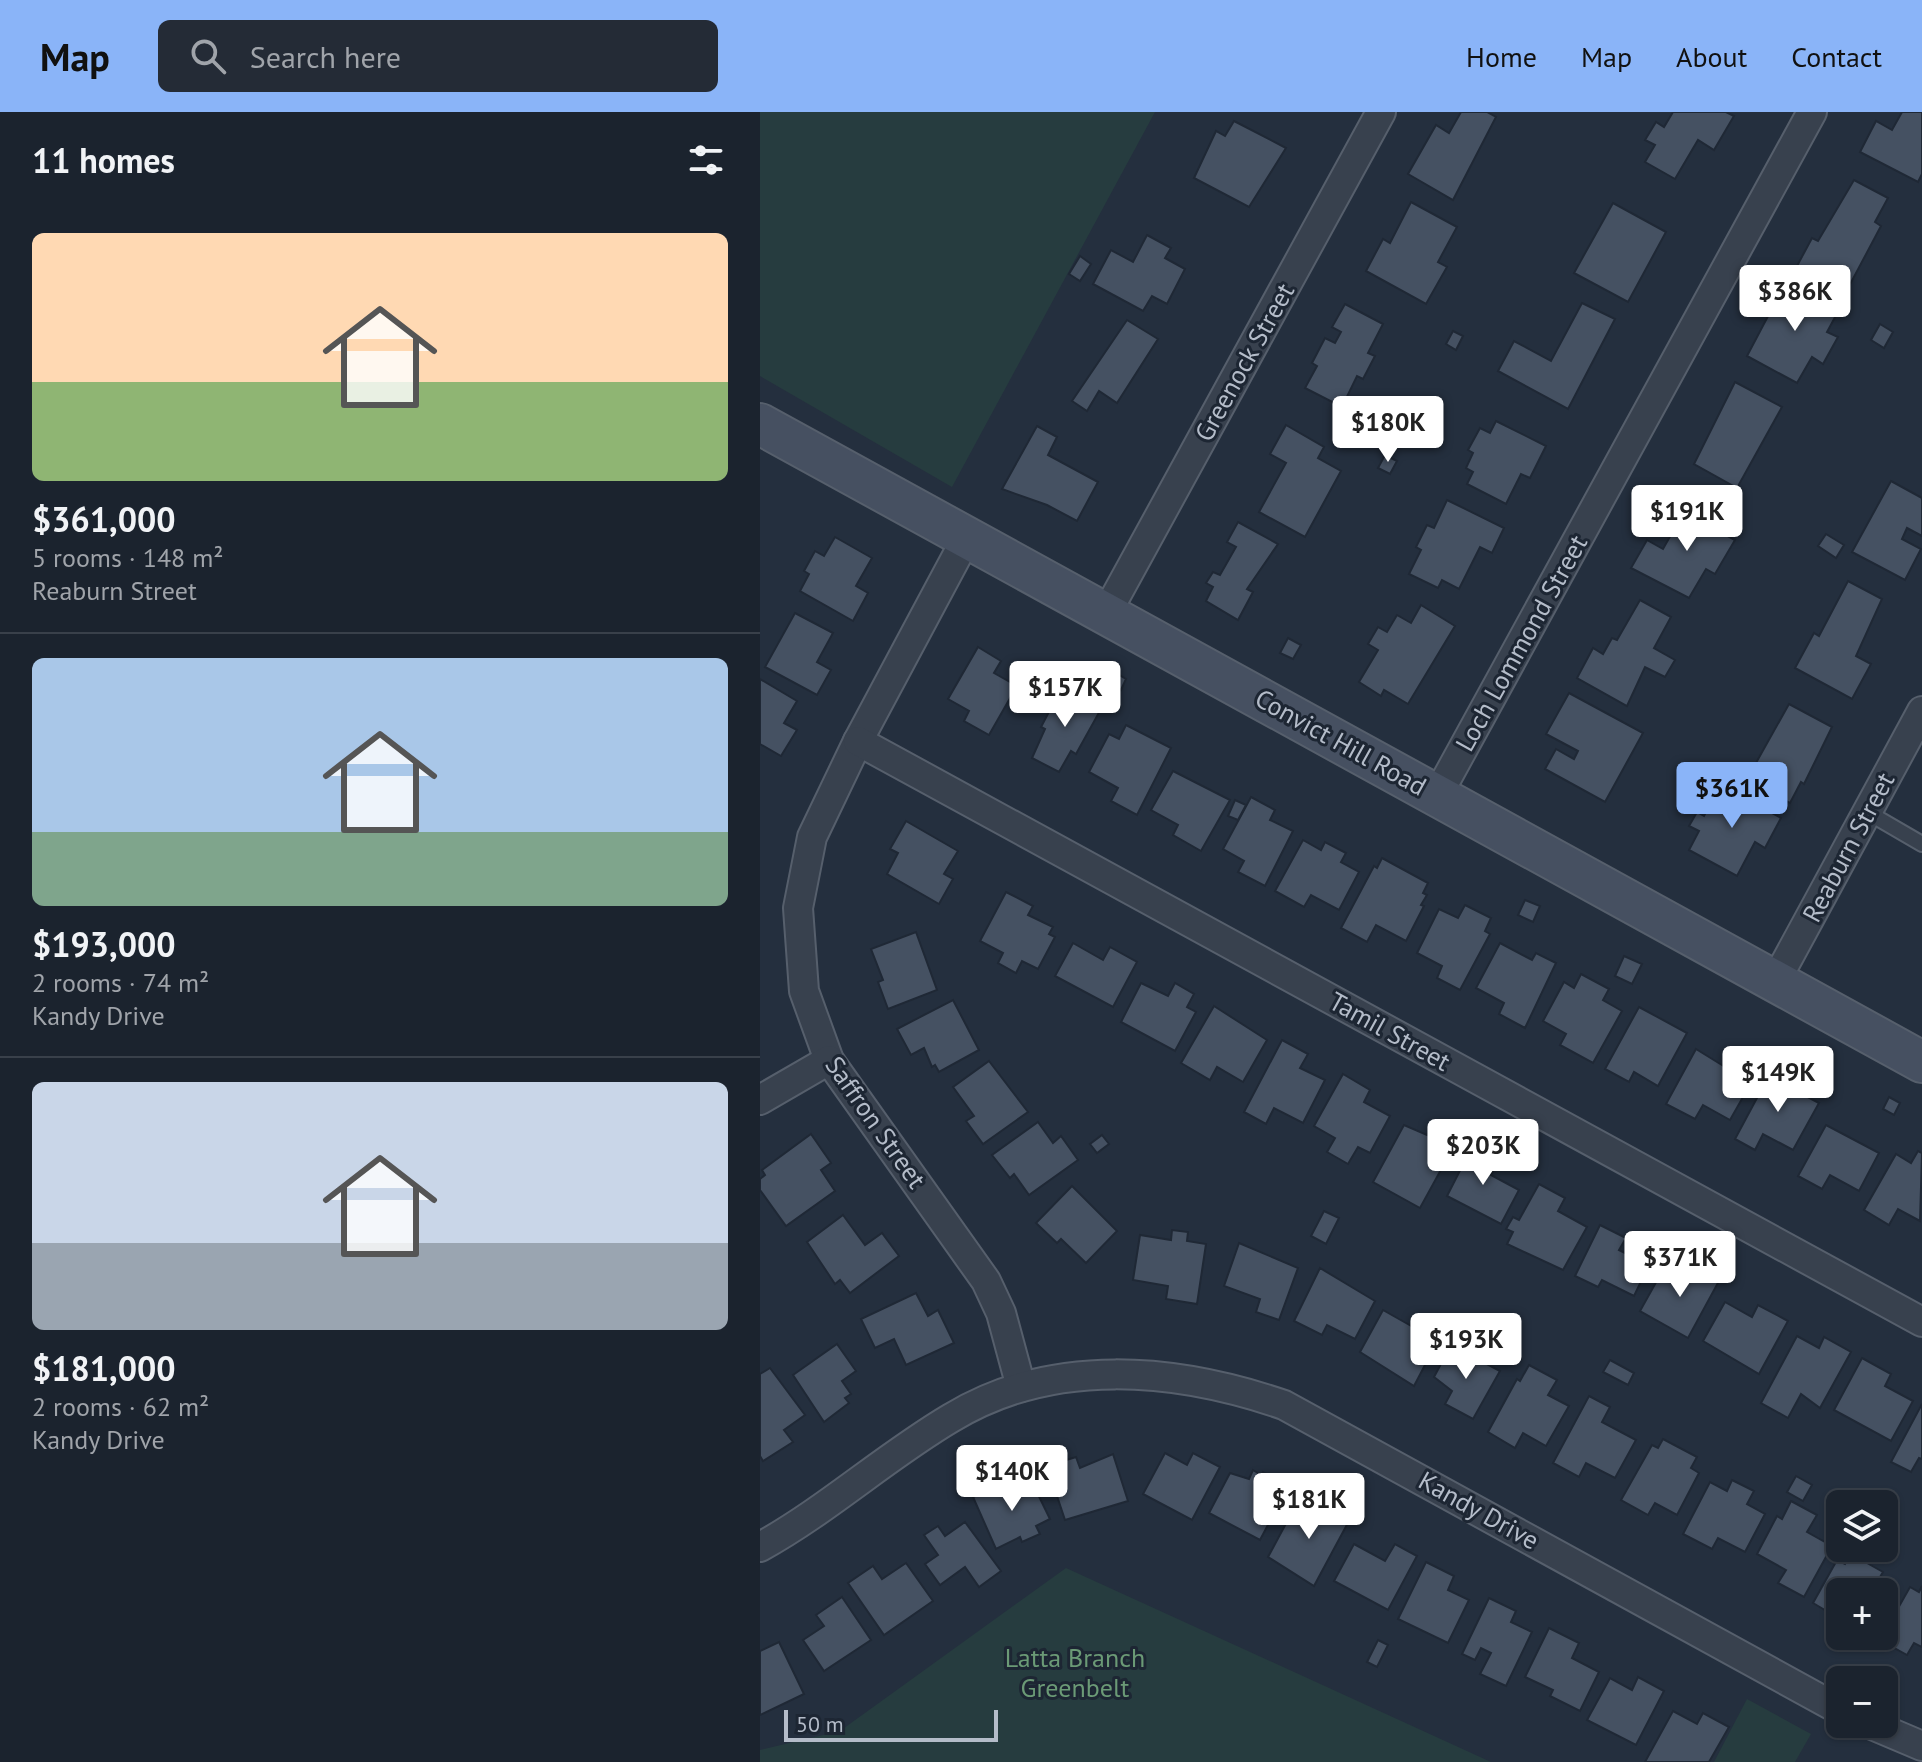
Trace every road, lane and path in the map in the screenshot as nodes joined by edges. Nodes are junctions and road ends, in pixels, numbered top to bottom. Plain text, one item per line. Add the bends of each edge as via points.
1 (1381, 112) edge
2 (1812, 112) edge
3 (760, 424) edge
4 (966, 539) junction
5 (1107, 612) junction
6 (1922, 711) edge
7 (858, 741) junction
8 (1437, 796) junction
9 (1867, 812) junction
10 (1922, 844) edge
11 (1775, 982) junction
12 (829, 1060) junction
13 (1922, 1062) edge
14 (760, 1100) edge
15 (1922, 1322) edge
16 (1021, 1387) junction
17 (760, 1547) edge
18 (1826, 1702) edge
19 (1898, 1736) edge
20 (1922, 1746) edge

1 - 5 street, Greenock Street
2 - 8 street, Loch Lommond Street
3 - 4 street, Convict Hill Road
4 - 5 street, Convict Hill Road
4 - 7 street, Saffron Street
5 - 8 street, Convict Hill Road
6 - 9 street, Reaburn Street
7 - 12 street, Saffron Street via 812,837 798,908 804,991
7 - 15 street, Tamil Street
8 - 11 street, Convict Hill Road
9 - 10 lane
9 - 11 street, Reaburn Street
11 - 13 street, Convict Hill Road
12 - 14 street
12 - 16 street, Saffron Street via 986,1281 1001,1313
16 - 17 street, Kandy Drive via 952,1417
16 - 18 street, Kandy Drive via 1068,1377 1159,1374 1284,1405
19 - 20 street

